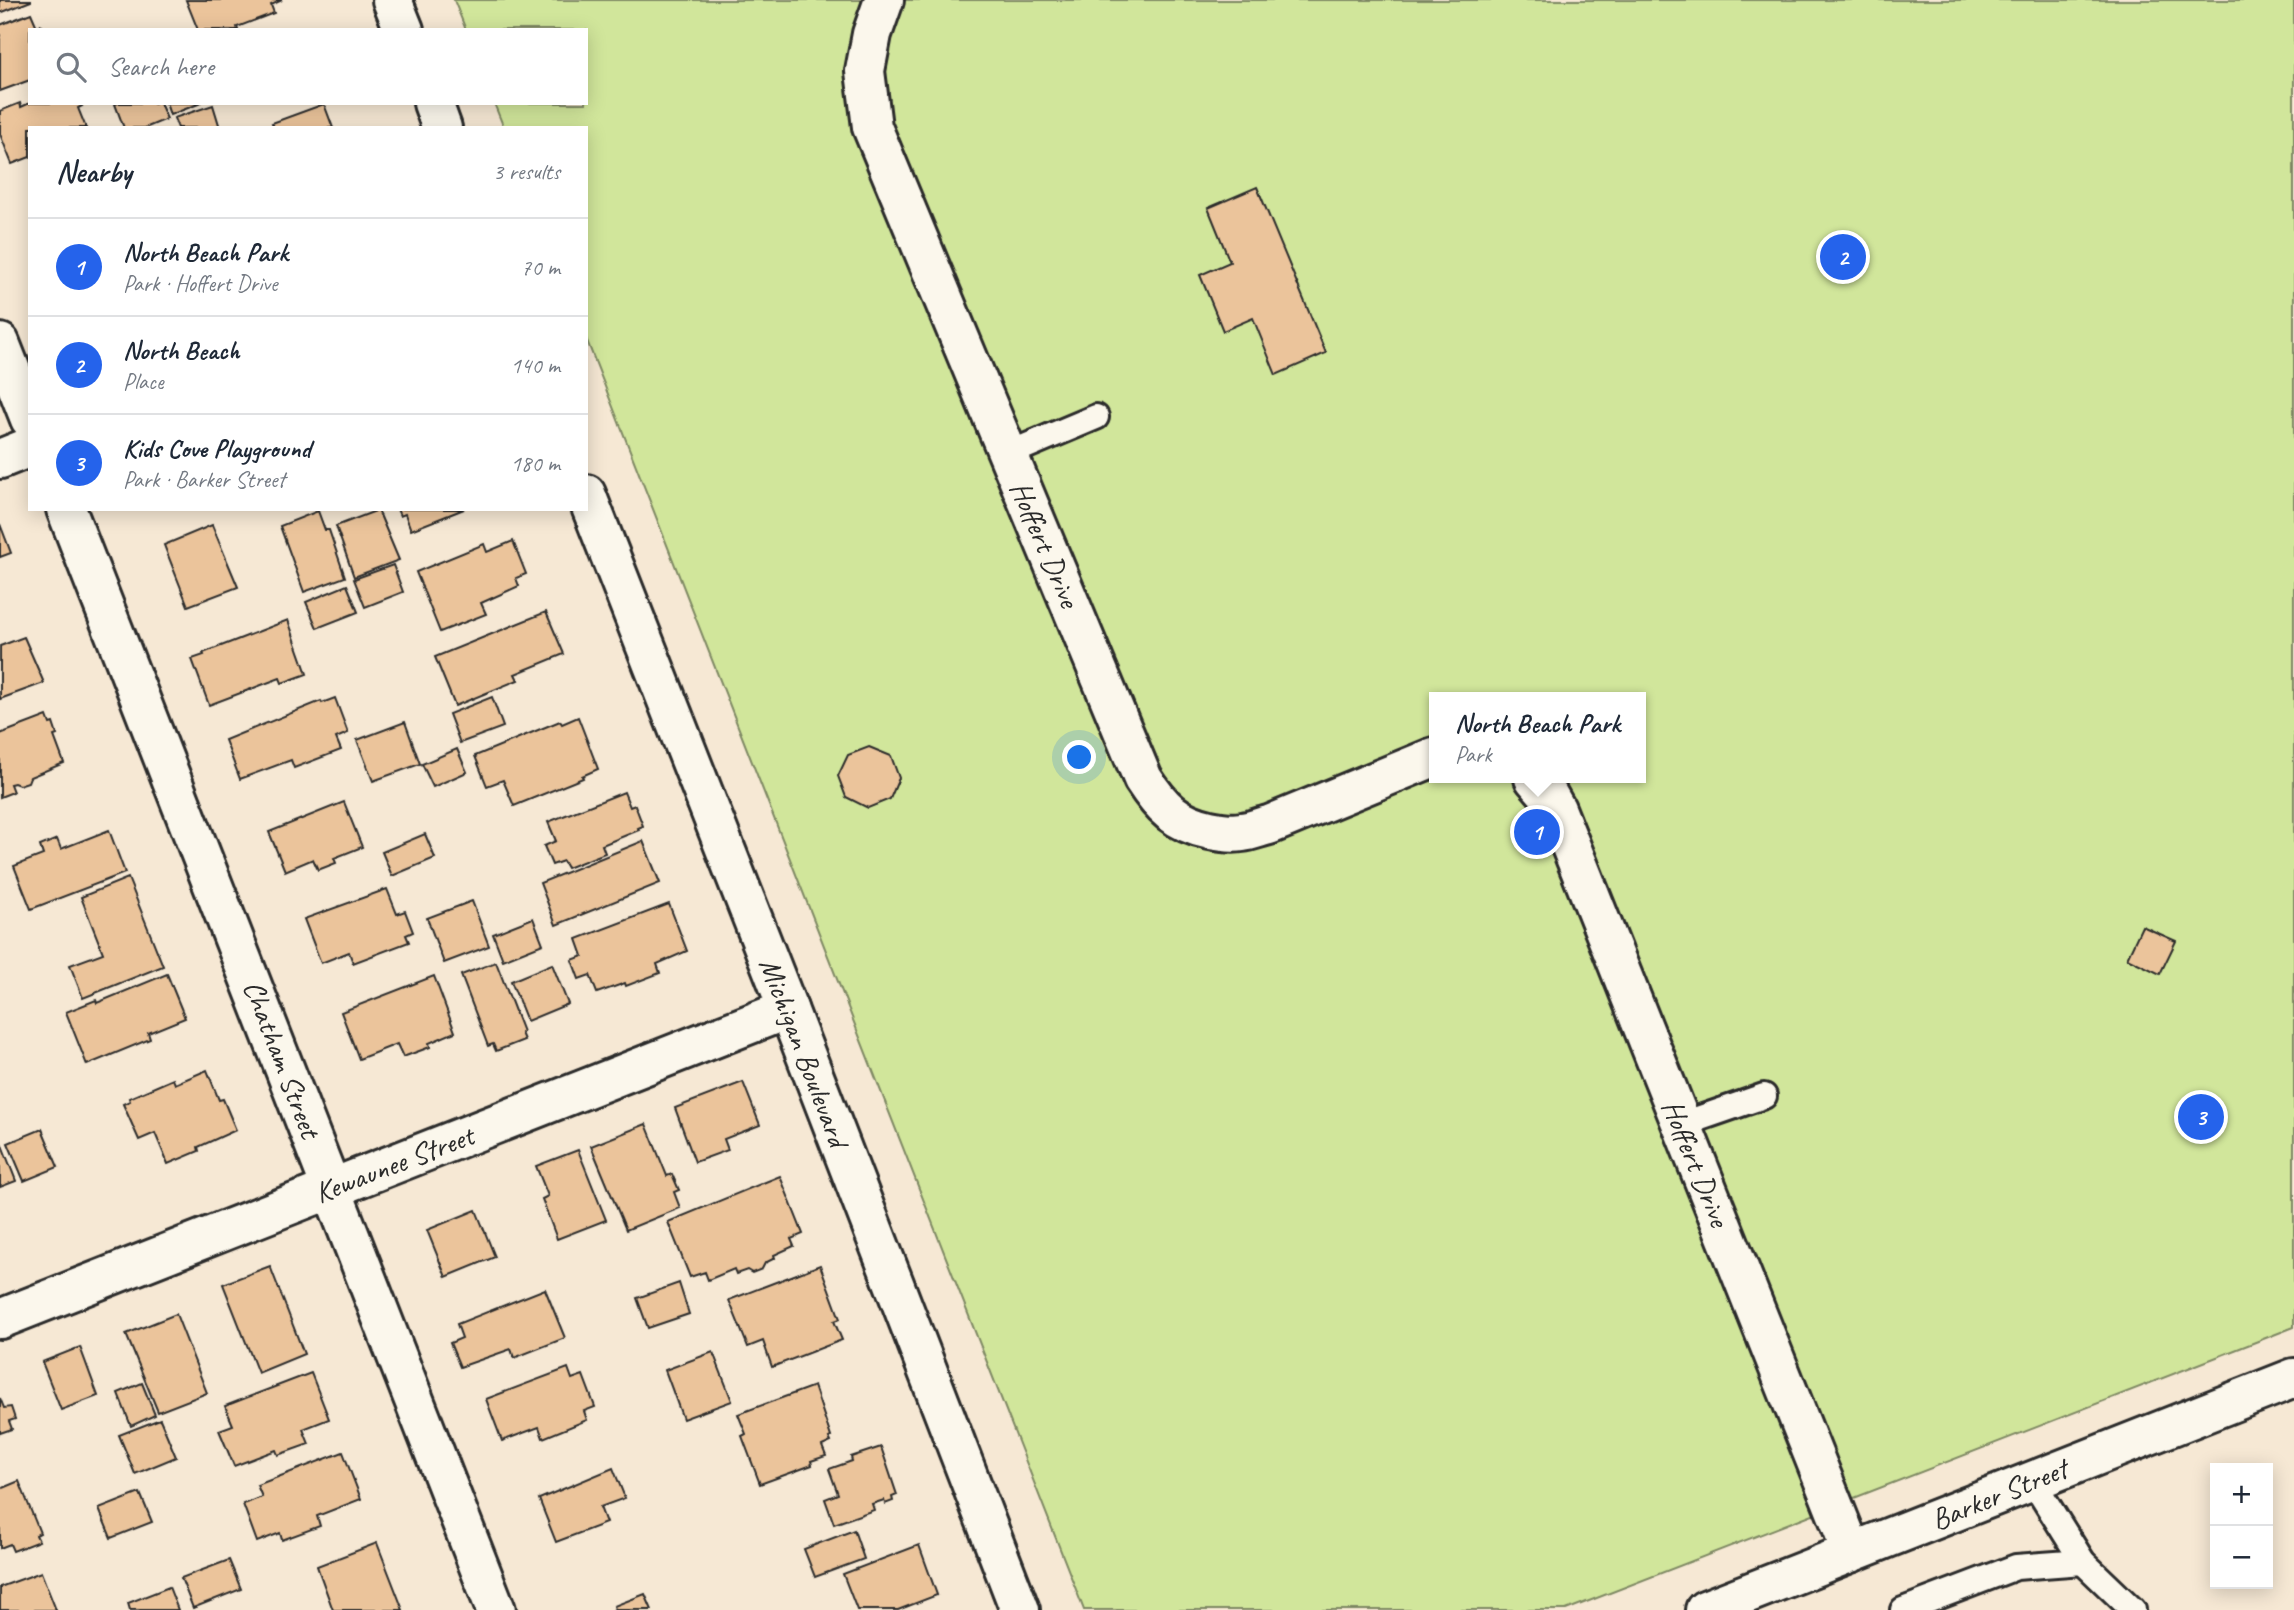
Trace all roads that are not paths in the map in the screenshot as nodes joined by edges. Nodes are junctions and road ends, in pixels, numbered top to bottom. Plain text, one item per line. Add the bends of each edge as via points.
1 (392, 0) edge
2 (884, 0) edge
3 (403, 28) edge
4 (434, 105) edge
5 (441, 126) edge
6 (0, 343) edge
7 (28, 414) edge
8 (1096, 417) dead end
9 (28, 448) edge
10 (1008, 454) junction
11 (0, 459) edge
12 (588, 499) edge
13 (67, 511) edge
14 (1429, 759) edge
15 (1538, 783) edge
16 (788, 1009) junction
17 (1765, 1096) dead end
18 (1680, 1125) junction
19 (332, 1188) junction
20 (0, 1318) edge
21 (2294, 1378) edge
22 (2032, 1480) junction
23 (1852, 1552) junction
24 (2083, 1562) junction
25 (496, 1610) edge
26 (1020, 1610) edge
27 (1705, 1610) edge
28 (1903, 1610) edge
29 (2133, 1610) edge

1 - 3 street
2 - 10 street, Hoffert Drive via 864,71 872,127
4 - 5 street
6 - 7 street
8 - 10 lane
9 - 11 street
10 - 14 street, Hoffert Drive via 1143,779 1173,815 1191,826 1241,832 1269,825
12 - 16 street, Michigan Boulevard
13 - 19 street, Chatham Street
15 - 18 street, Hoffert Drive via 1556,809
16 - 19 street, Kewaunee Street
16 - 26 street, Michigan Boulevard
17 - 18 lane
18 - 23 street, Hoffert Drive
19 - 20 street, Kewaunee Street
19 - 25 street, Chatham Street
21 - 22 street, Barker Street
22 - 23 street, Barker Street
22 - 24 lane
23 - 27 street, Barker Street
24 - 28 lane via 2016,1567
24 - 29 lane

